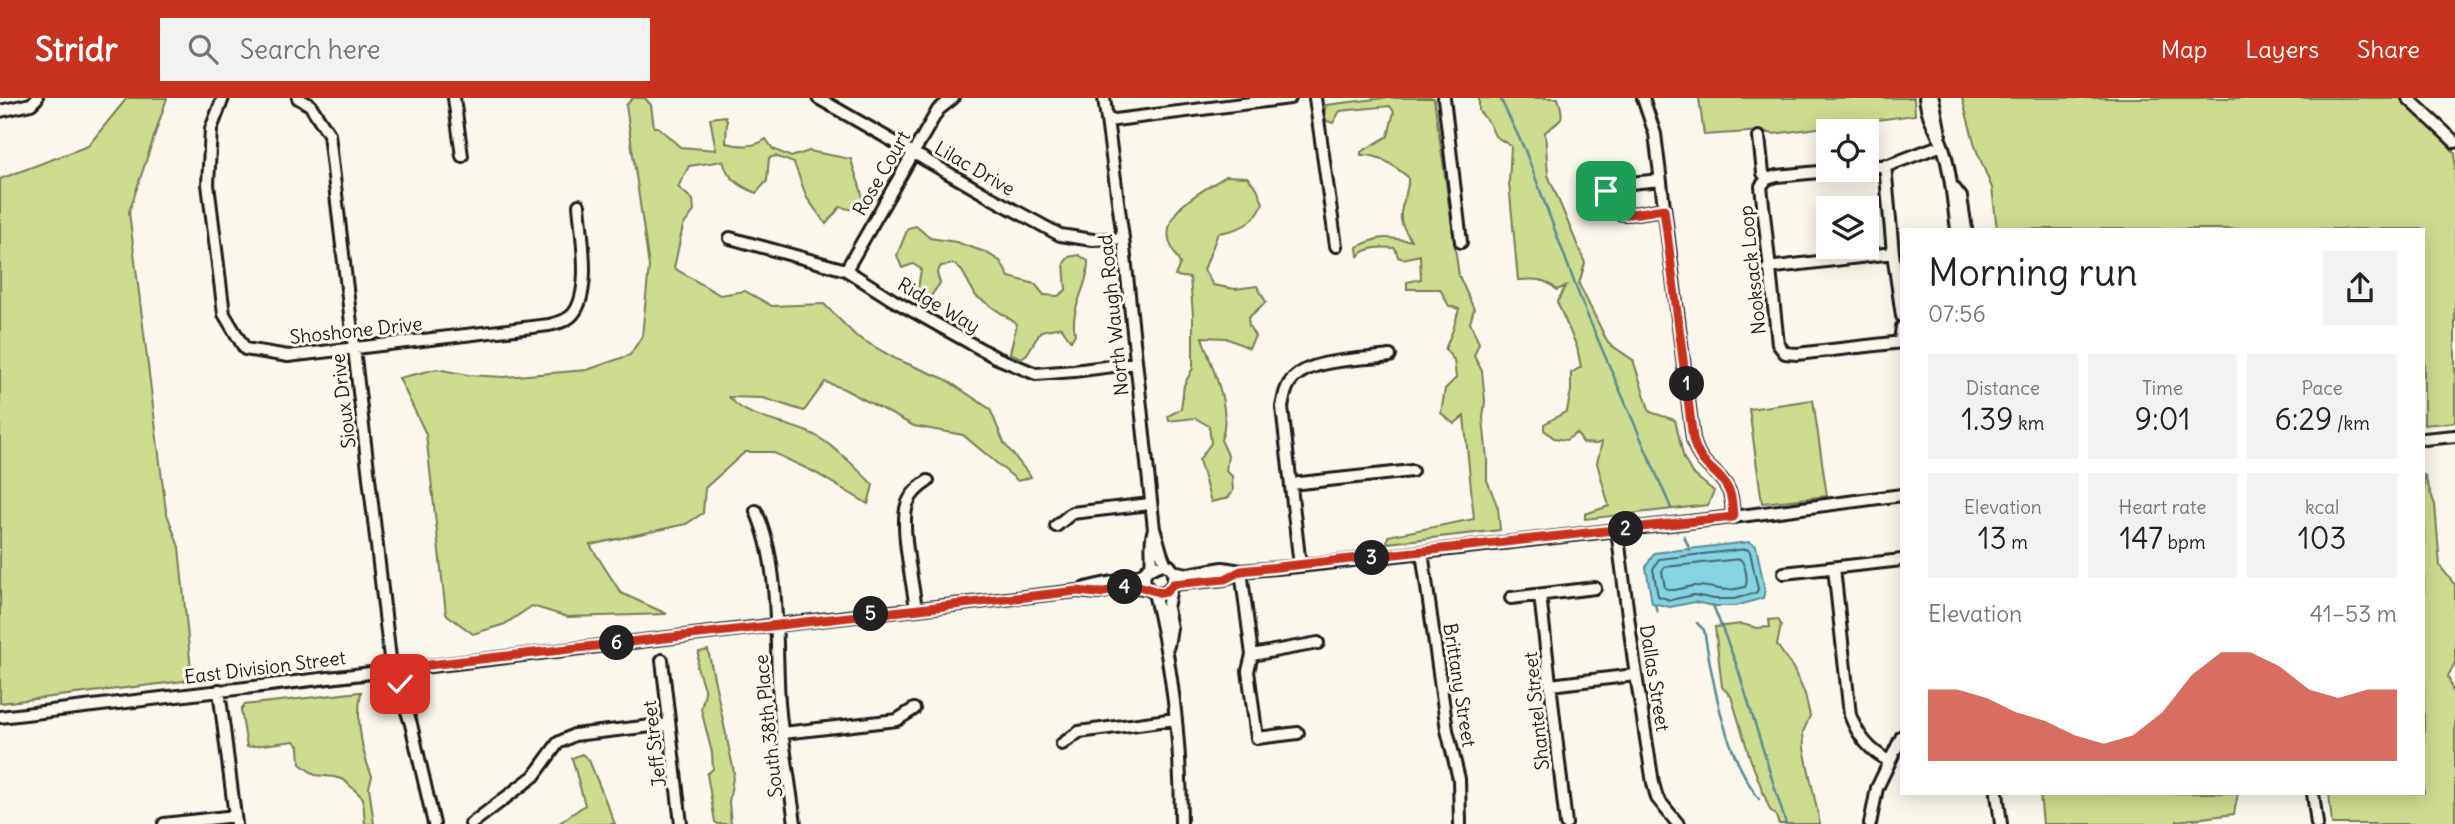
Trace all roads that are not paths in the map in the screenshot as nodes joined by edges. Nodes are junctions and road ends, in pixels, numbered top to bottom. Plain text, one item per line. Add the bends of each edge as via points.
1 (37, 98) edge
2 (223, 98) edge
3 (298, 98) edge
4 (454, 98) edge
5 (818, 98) edge
6 (953, 98) edge
7 (1104, 98) edge
8 (1290, 98) edge
9 (1315, 98) edge
10 (1444, 98) edge
11 (1643, 98) edge
12 (1925, 98) edge
13 (1933, 98) edge
14 (2408, 98) edge
15 (0, 111) edge
16 (1107, 121) junction
17 (1759, 137) dead end
18 (1941, 141) junction
19 (2455, 142) edge
20 (913, 152) junction
21 (462, 156) dead end
22 (1885, 165) junction
23 (1879, 166) edge
24 (1816, 173) edge
25 (1767, 178) junction
26 (1660, 180) junction
27 (1954, 188) junction
28 (579, 205) dead end
29 (1664, 209) junction
30 (1958, 228) edge
31 (1966, 228) edge
32 (1123, 238) junction
33 (730, 239) dead end
34 (1461, 242) dead end
35 (1336, 246) dead end
36 (1893, 253) junction
37 (1768, 268) junction
38 (846, 270) junction
39 (1900, 302) edge
40 (1900, 341) edge
41 (355, 348) junction
42 (1390, 356) dead end
43 (1136, 363) junction
44 (2455, 436) edge
45 (2425, 439) edge
46 (1412, 471) dead end
47 (928, 481) dead end
48 (1291, 484) junction
49 (1900, 495) edge
50 (1150, 504) junction
51 (756, 511) dead end
52 (1733, 517) junction
53 (1056, 526) dead end
54 (1617, 530) junction
55 (1152, 535) junction
56 (1422, 552) junction
57 (1900, 560) edge
58 (1300, 566) junction
59 (1149, 567) junction
60 (1834, 568) junction
61 (1170, 569) junction
62 (1241, 571) junction
63 (1784, 573) dead end
64 (1172, 586) junction
65 (1595, 588) dead end
66 (1077, 591) junction
67 (1151, 591) junction
68 (1540, 595) junction
69 (1511, 598) dead end
70 (916, 609) junction
71 (776, 625) junction
72 (1318, 643) dead end
73 (1167, 649) junction
74 (1252, 655) junction
75 (662, 660) dead end
76 (394, 669) junction
77 (1635, 675) junction
78 (1550, 685) junction
79 (219, 690) junction
80 (914, 709) dead end
81 (0, 717) edge
82 (1175, 719) junction
83 (669, 724) junction
84 (783, 733) junction
85 (1298, 733) dead end
86 (1900, 740) edge
87 (1062, 744) dead end
88 (1889, 761) junction
89 (1997, 795) edge
90 (2313, 795) edge
91 (236, 820) edge
92 (164, 824) edge
93 (433, 824) edge
94 (471, 824) edge
95 (681, 824) edge
96 (795, 824) edge
97 (1181, 824) edge
98 (1461, 824) edge
99 (1566, 824) edge
100 (1678, 824) edge
101 (1870, 824) edge
102 (2001, 824) edge
103 (2317, 824) edge

1 - 15 street via 31,104
2 - 41 street, Shoshone Drive via 211,129 208,184 225,314 245,349 288,356
3 - 41 street, Sioux Drive via 310,105 329,134
4 - 21 street
5 - 20 street, Lilac Drive
6 - 20 street, Rose Court via 938,110
7 - 16 street, North Waugh Road
8 - 16 street
9 - 35 street
10 - 34 street
11 - 26 street via 1655,134
12 - 18 street
13 - 18 street
14 - 19 street
16 - 32 street, North Waugh Road
17 - 25 street
18 - 22 street
18 - 27 street
20 - 32 street, Lilac Drive via 1060,235
20 - 38 street, Rose Court
22 - 23 street
22 - 36 street
24 - 25 street, Nooksack Loop
25 - 37 street, Nooksack Loop via 1761,196
26 - 29 street
26 - 29 street via 1616,186 1602,198 1611,212 1622,214
27 - 30 street
27 - 31 street via 1961,197
28 - 41 street, Shoshone Drive via 584,282 582,298 565,320 549,326
29 - 52 street via 1696,453 1725,482
32 - 43 street, North Waugh Road
33 - 38 street, Ridge Way
36 - 37 street
36 - 39 street
37 - 40 street, Nooksack Loop via 1778,344 1785,353
38 - 43 street, Ridge Way via 995,357 1036,374
41 - 76 street, Sioux Drive
42 - 48 street via 1315,365 1290,382 1282,407
43 - 50 street, North Waugh Road
44 - 45 street
46 - 48 street
47 - 70 street via 907,505 905,529
48 - 58 street
49 - 52 street
50 - 53 street via 1072,513
50 - 55 street, North Waugh Road
51 - 71 street, South 38th Place via 766,535
52 - 54 street
54 - 56 street
54 - 77 street, Dallas Street
55 - 59 street, North Waugh Road
55 - 61 street, North Waugh Road
56 - 58 street
56 - 98 street, Brittany Street via 1447,730 1459,779
57 - 60 street
58 - 62 street
59 - 61 street via 1158,564
59 - 66 street, East Division Street via 1139,576
59 - 67 street via 1144,580
60 - 63 street
60 - 88 street via 1850,715 1867,745
61 - 62 street via 1188,574 1223,568
61 - 64 street
62 - 64 street via 1225,579
62 - 74 street
64 - 67 street via 1161,593
64 - 73 street
65 - 68 street
66 - 67 street, East Division Street via 1098,593 1132,586
66 - 70 street, East Division Street
67 - 73 street
68 - 69 street
68 - 78 street, Shantel Street
70 - 71 street, East Division Street
71 - 76 street, East Division Street
71 - 84 street, South 38th Place
72 - 74 street
73 - 82 street
74 - 85 street via 1248,671 1257,738
75 - 83 street, Jeff Street
76 - 79 street, East Division Street
76 - 93 street, Sioux Drive via 421,760
77 - 78 street
77 - 100 street, Dallas Street via 1657,797
78 - 99 street, Shantel Street
79 - 81 street, East Division Street
79 - 91 street
80 - 84 street via 897,720
82 - 87 street via 1079,732
82 - 97 street
83 - 94 street via 574,735 558,743 534,776
83 - 95 street, Jeff Street
84 - 96 street, South 38th Place
86 - 88 street
88 - 101 street via 1877,788
89 - 102 street
90 - 103 street
91 - 92 street

